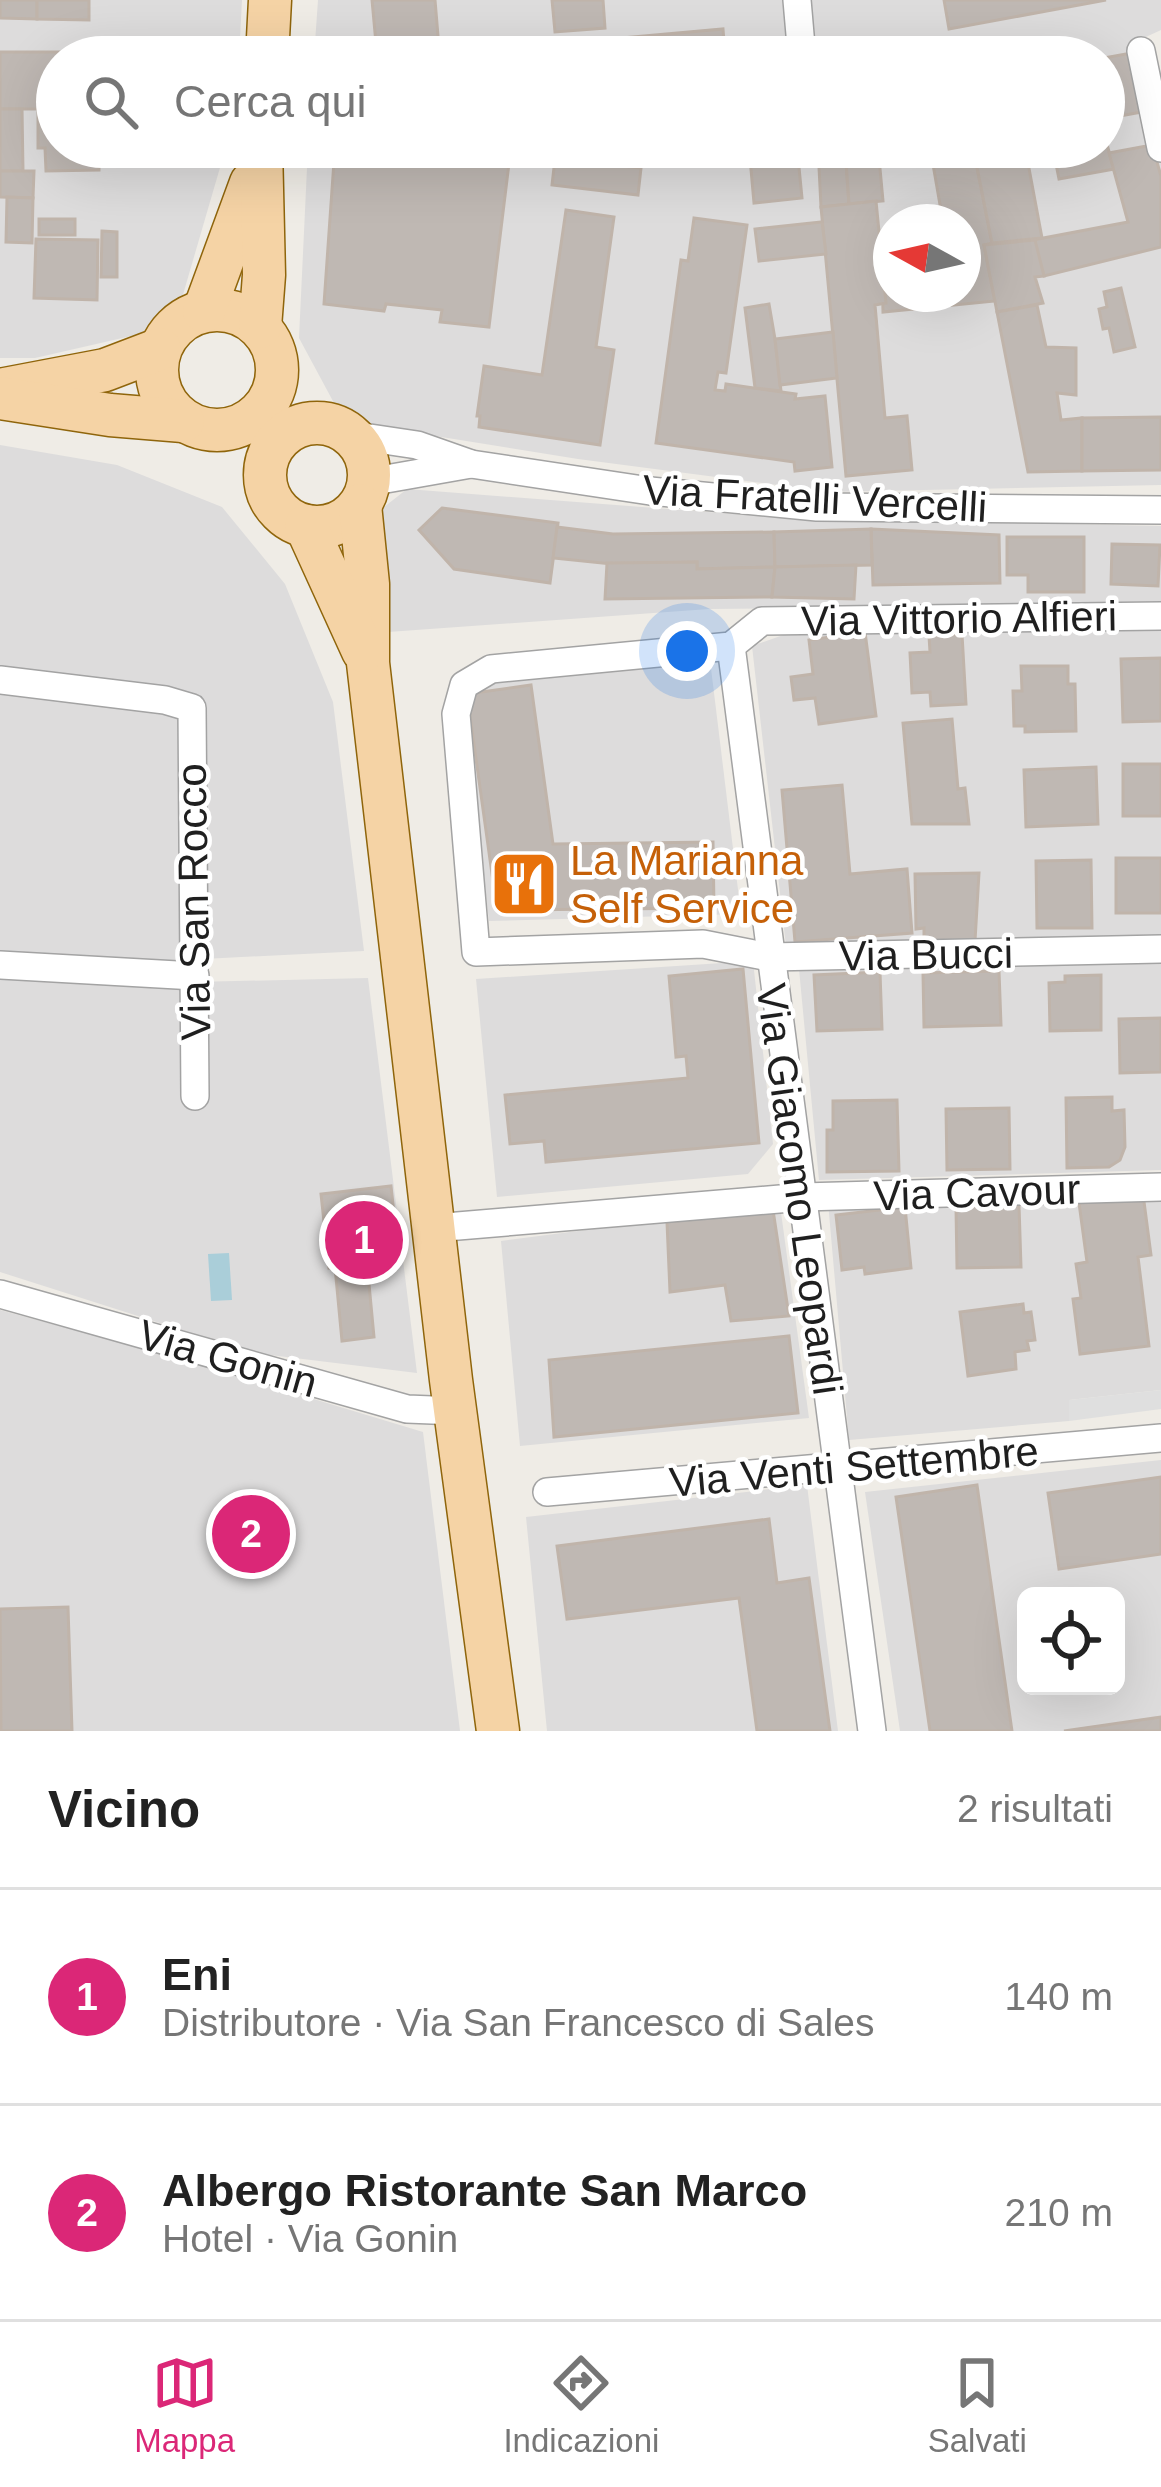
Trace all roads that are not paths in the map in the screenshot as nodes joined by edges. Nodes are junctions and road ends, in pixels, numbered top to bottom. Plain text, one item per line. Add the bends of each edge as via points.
1 (270, 0) edge
2 (797, 0) edge
3 (267, 36) edge
4 (800, 36) edge
5 (1141, 51) dead end
6 (1161, 148) edge
7 (255, 168) edge
8 (261, 168) edge
9 (205, 310) junction
10 (260, 327) junction
11 (160, 349) junction
12 (277, 382) junction
13 (0, 394) edge
14 (202, 426) junction
15 (334, 429) junction
16 (471, 464) junction
17 (265, 477) junction
18 (364, 493) junction
19 (1161, 510) edge
20 (306, 526) junction
21 (1161, 616) edge
22 (731, 646) junction
23 (368, 663) junction
24 (0, 680) edge
25 (1161, 949) edge
26 (476, 952) joint
27 (769, 957) junction
28 (0, 965) edge
29 (195, 976) junction
30 (195, 1096) dead end
31 (1161, 1187) edge
32 (803, 1197) junction
33 (434, 1228) junction
34 (0, 1294) edge
35 (457, 1412) junction
36 (1161, 1438) edge
37 (837, 1469) junction
38 (547, 1492) dead end
39 (498, 1731) edge
40 (872, 1731) edge

1 - 3 main road
2 - 4 street
5 - 6 street
7 - 9 main road
8 - 10 main road
9 - 10 main road via 244,315
9 - 11 main road via 185,318
10 - 12 main road via 278,362
11 - 13 main road
11 - 14 main road via 157,369 169,406
12 - 14 main road via 257,416 241,426
12 - 15 main road
13 - 14 main road
14 - 17 main road
15 - 16 street, Via Fratelli Vercelli
15 - 17 main road via 287,433
15 - 18 main road via 362,448
16 - 18 street, Via Fratelli Vercelli
16 - 19 street, Via Fratelli Vercelli via 817,507
17 - 20 main road via 277,509
18 - 20 main road via 337,524
18 - 23 main road
20 - 23 main road
21 - 22 street, Via Vittorio Alfieri via 763,621
22 - 26 street, Via Vittorio Alfieri via 491,669 464,685 456,714
22 - 27 street, Via Giacomo Leopardi
23 - 33 main road
24 - 29 street, Via San Rocco via 192,708
25 - 27 street, Via Bucci
26 - 27 street, Via Bucci via 703,944
27 - 32 street, Via Giacomo Leopardi
28 - 29 street
29 - 30 street, Via San Rocco
31 - 32 street, Via Cavour
32 - 33 street, Via Cavour
32 - 37 street, Via Giacomo Leopardi
33 - 35 main road
34 - 35 street, Via Gonin via 406,1408
35 - 39 main road
36 - 37 street, Via Venti Settembre
37 - 38 street, Via Venti Settembre
37 - 40 street, Via Giacomo Leopardi

